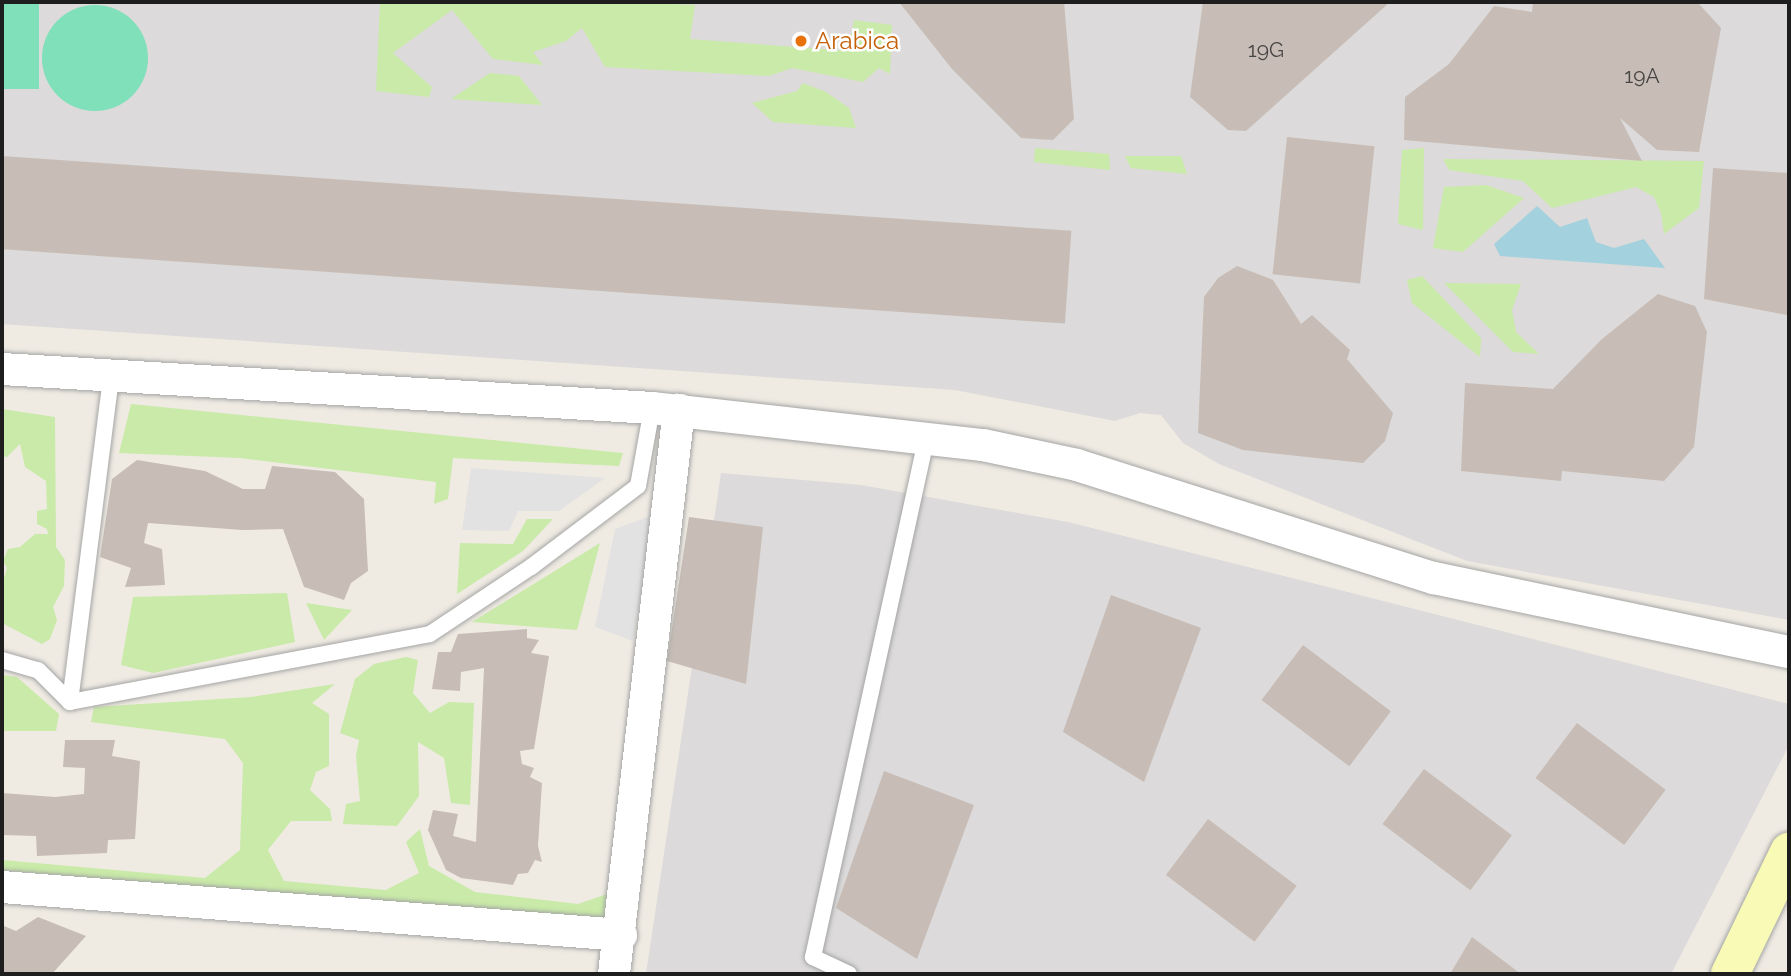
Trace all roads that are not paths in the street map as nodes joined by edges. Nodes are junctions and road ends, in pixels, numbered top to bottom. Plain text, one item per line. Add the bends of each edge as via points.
1 (2, 369) edge
2 (111, 376) junction
3 (666, 409) junction
4 (926, 440) junction
5 (1789, 652) edge
6 (2, 660) edge
7 (71, 702) junction
8 (1789, 852) edge
9 (2, 887) edge
10 (621, 935) junction
11 (614, 974) edge
12 (849, 974) edge
13 (1730, 974) edge

1 - 2 street
2 - 3 street
2 - 7 lane
3 - 4 street
3 - 7 lane via 638,486 430,634
3 - 10 street
4 - 5 street via 984,445 1077,465 1434,578
4 - 12 lane via 813,957
6 - 7 lane via 38,670
8 - 13 main road
9 - 10 street
10 - 11 street

